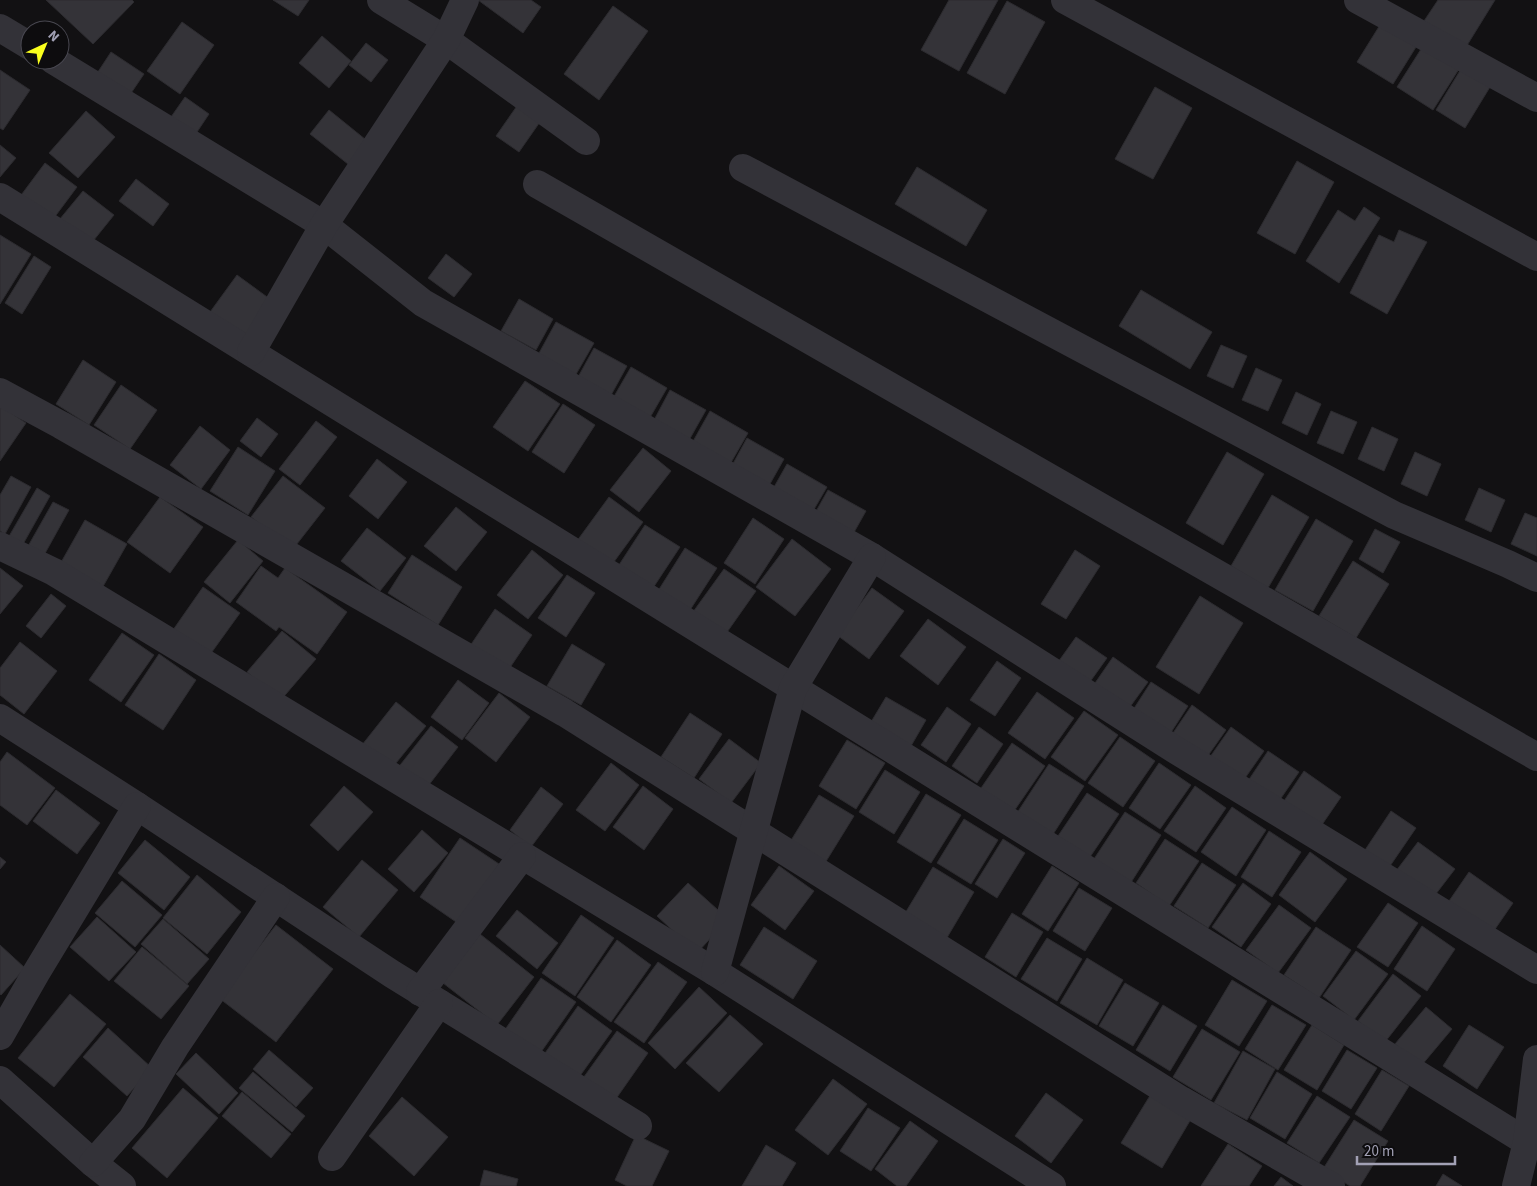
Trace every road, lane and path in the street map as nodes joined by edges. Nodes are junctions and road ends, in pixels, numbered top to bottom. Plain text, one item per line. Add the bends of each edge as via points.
1 (381, 0) edge
2 (465, 0) edge
3 (1065, 0) edge
4 (1358, 0) edge
5 (0, 28) edge
6 (20, 40) edge
7 (446, 40) junction
8 (69, 70) edge
9 (1537, 98) edge
10 (586, 141) dead end
11 (743, 168) dead end
12 (537, 184) dead end
13 (0, 197) edge
14 (324, 225) junction
15 (1537, 257) edge
16 (252, 352) junction
17 (0, 392) edge
18 (0, 546) edge
19 (872, 558) junction
20 (1537, 578) edge
21 (793, 688) junction
22 (1, 719) edge
23 (1537, 757) edge
24 (138, 806) junction
25 (754, 831) junction
26 (522, 856) junction
27 (276, 897) junction
28 (1537, 970) edge
29 (715, 972) junction
30 (430, 998) junction
31 (0, 1036) edge
32 (1537, 1059) edge
33 (0, 1080) edge
34 (638, 1126) dead end
35 (1527, 1142) junction
36 (332, 1157) dead end
37 (93, 1163) junction
38 (122, 1186) edge
39 (1052, 1186) edge
40 (1331, 1186) edge
41 (1516, 1186) edge

1 - 7 street
2 - 7 street
3 - 15 street
4 - 9 street
5 - 6 street
7 - 10 street
7 - 14 street
8 - 14 street
11 - 20 street via 1394,516
12 - 23 street
13 - 16 street
14 - 16 street
14 - 19 street via 423,303
16 - 21 street
17 - 25 street via 565,713
18 - 26 street via 54,572
19 - 21 street
19 - 28 street via 1174,749
21 - 25 street
21 - 35 street
22 - 24 street
24 - 27 street
24 - 31 street
25 - 29 street
25 - 40 street via 1181,1100
26 - 29 street
26 - 30 street
27 - 30 street
27 - 37 street via 175,1047 132,1119
29 - 39 street
30 - 34 street
30 - 36 street
32 - 35 street
33 - 37 street
35 - 41 street
37 - 38 street

